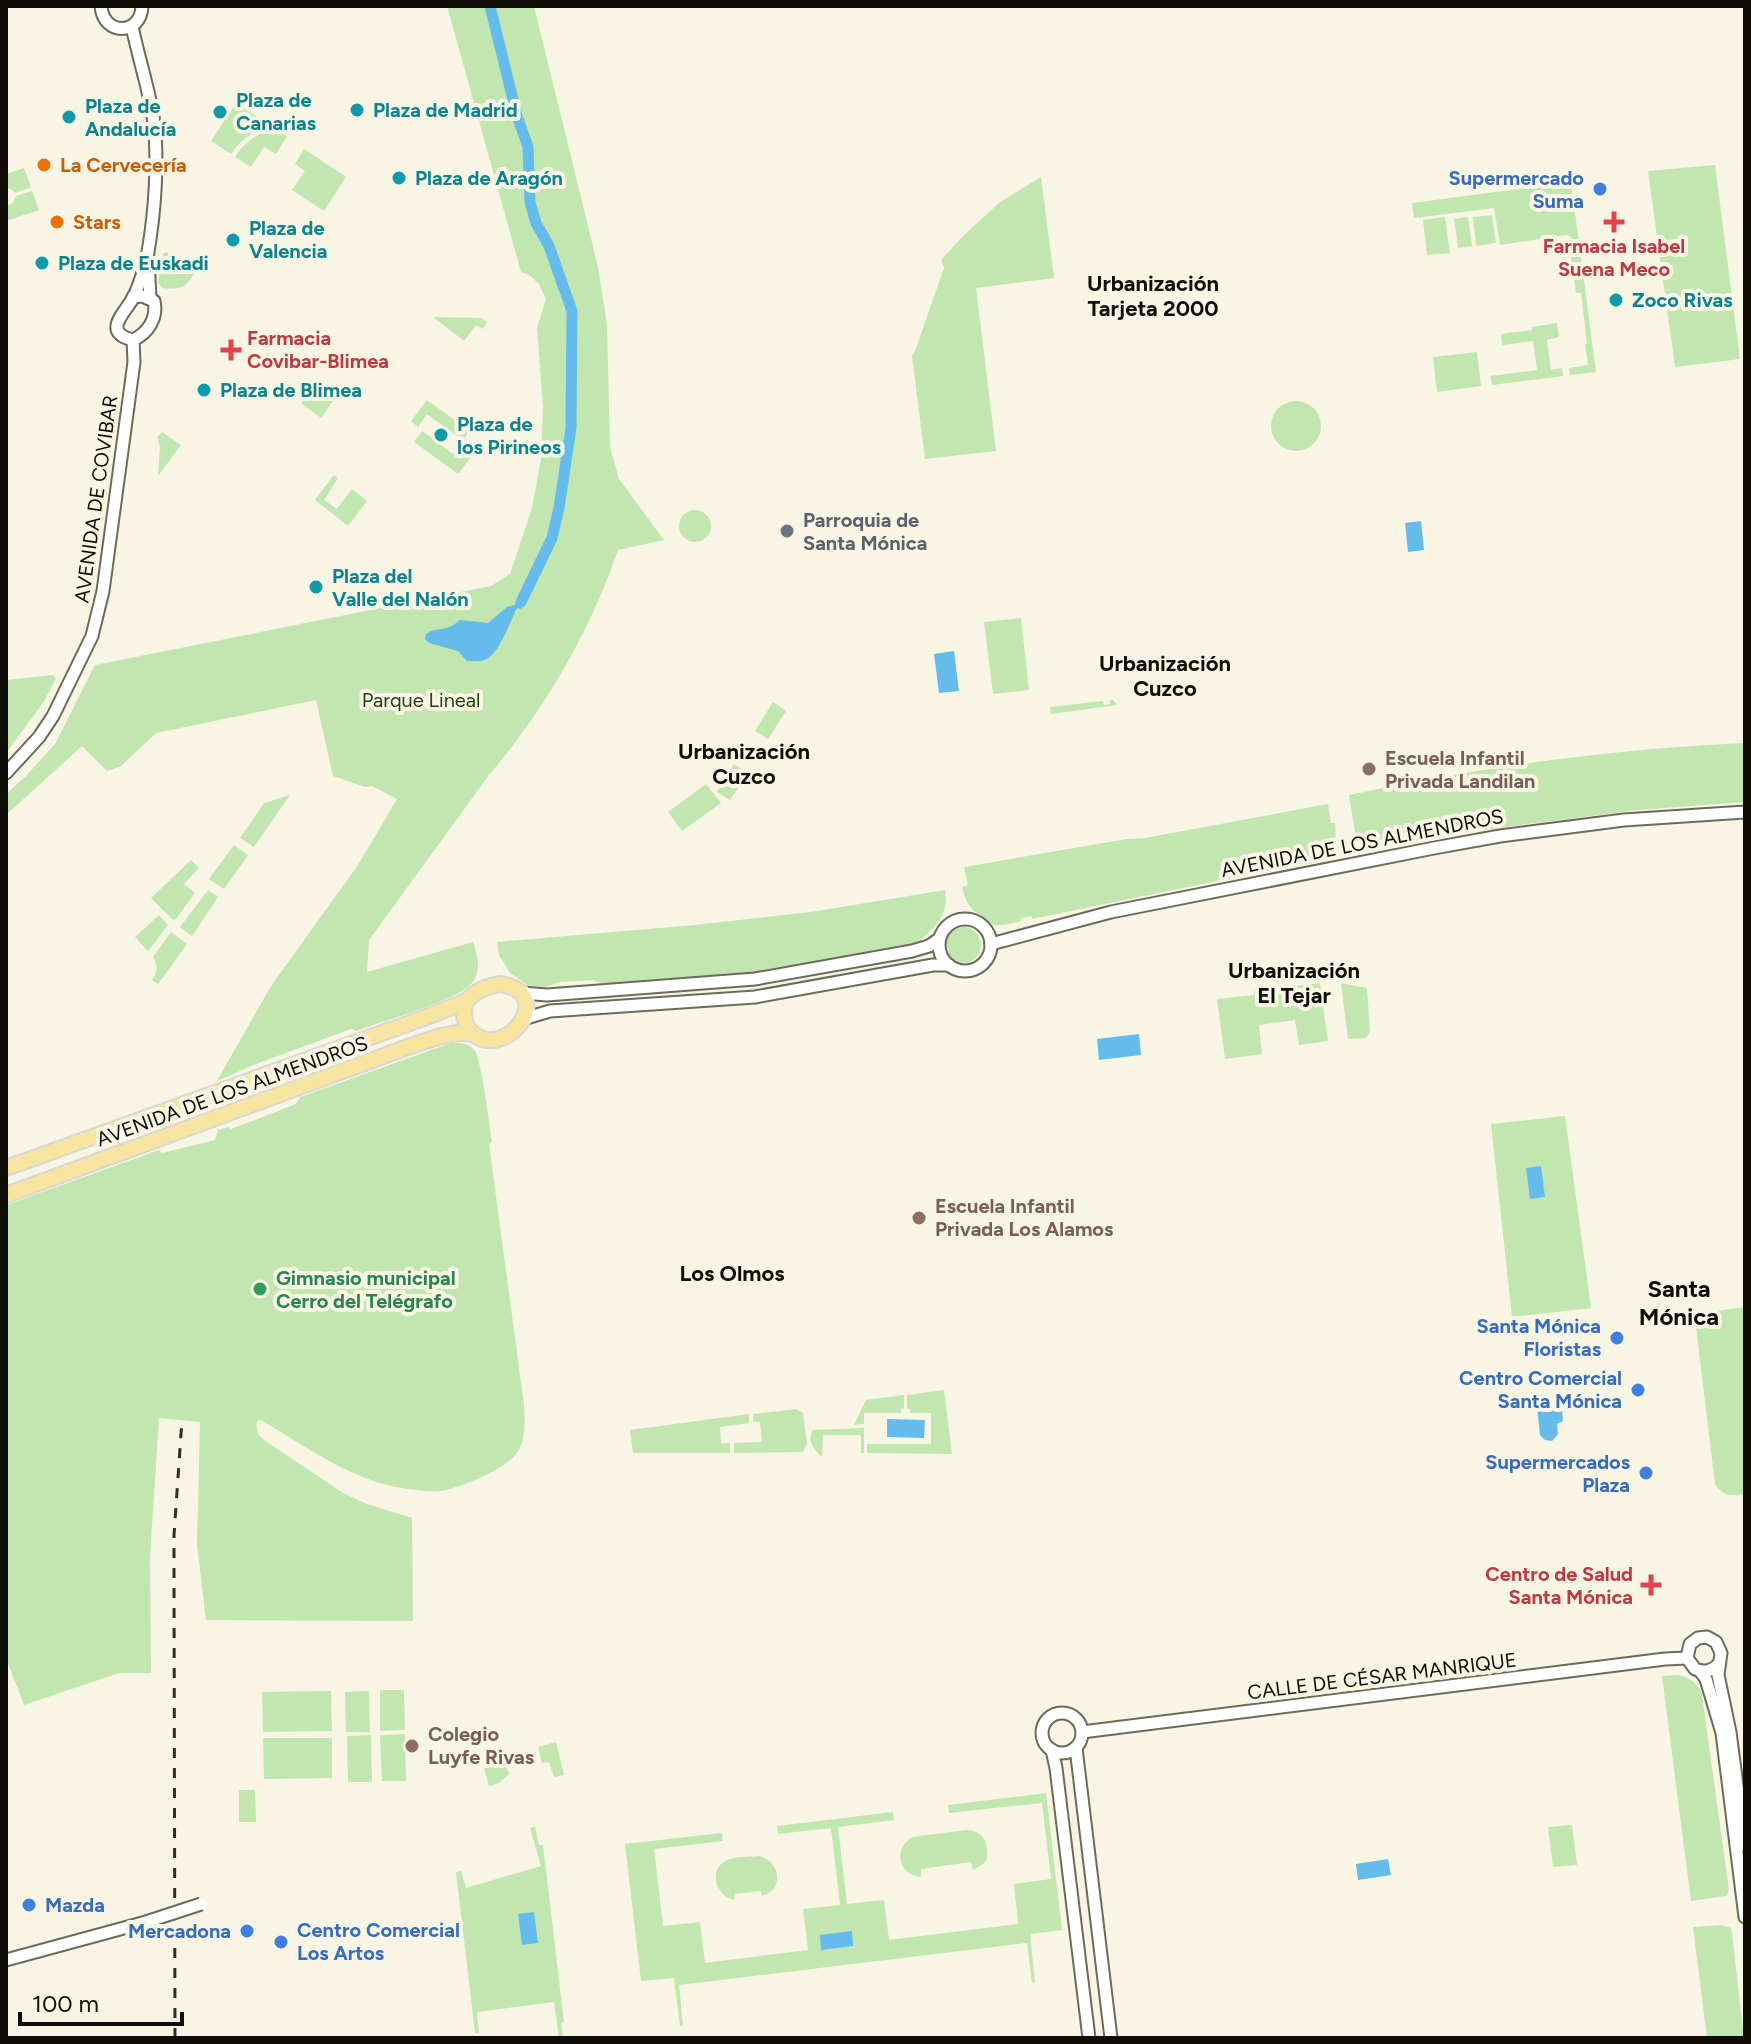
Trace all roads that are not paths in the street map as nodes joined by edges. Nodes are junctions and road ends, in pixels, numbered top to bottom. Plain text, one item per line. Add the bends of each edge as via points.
1 (101, 6) edge
2 (142, 6) edge
3 (128, 28) junction
4 (148, 255) junction
5 (133, 297) junction
6 (150, 298) junction
7 (133, 340) junction
8 (6, 773) edge
9 (1745, 812) edge
10 (939, 939) junction
11 (991, 944) junction
12 (949, 965) junction
13 (522, 993) junction
14 (468, 1000) junction
15 (523, 1019) junction
16 (473, 1034) junction
17 (6, 1168) edge
18 (6, 1195) edge
19 (1687, 1658) junction
20 (1719, 1664) junction
21 (1700, 1671) junction
22 (1082, 1732) junction
23 (1076, 1748) junction
24 (1052, 1750) junction
25 (1745, 1846) edge
26 (201, 1904) dead end
27 (1745, 1917) edge
28 (6, 1960) edge
29 (1089, 2038) edge
30 (1111, 2038) edge

1 - 3 street via 105,22
2 - 3 street via 142,15
3 - 4 street via 140,54 153,118 155,180
4 - 5 street
4 - 6 street
5 - 6 street
5 - 7 street via 117,326
6 - 7 street via 156,310 153,320
7 - 8 street, AVENIDA DE COVIBAR via 103,591 92,636 53,716
9 - 11 street, AVENIDA DE LOS ALMENDROS via 1624,820 1420,850 1111,912
10 - 11 street via 948,926 966,919 986,930
10 - 12 street via 940,954
10 - 13 street via 912,951 755,979
11 - 12 street via 978,967 960,971
12 - 15 street via 755,997 550,1011
13 - 14 main road via 500,984
13 - 15 main road
14 - 16 main road via 464,1018
14 - 17 main road, AVENIDA DE LOS ALMENDROS
15 - 16 main road via 514,1032 499,1038 484,1040
16 - 18 main road, AVENIDA DE LOS ALMENDROS via 462,1032 408,1047
19 - 20 street via 1690,1644 1707,1637 1720,1647
19 - 21 street
19 - 22 street, CALLE DE CÉSAR MANRIQUE
20 - 21 street
20 - 25 street
21 - 27 street via 1722,1733
22 - 23 street
22 - 24 street via 1076,1719 1056,1714 1045,1723 1043,1736
23 - 24 street via 1066,1753
23 - 30 street
24 - 29 street
26 - 28 street, bridge

